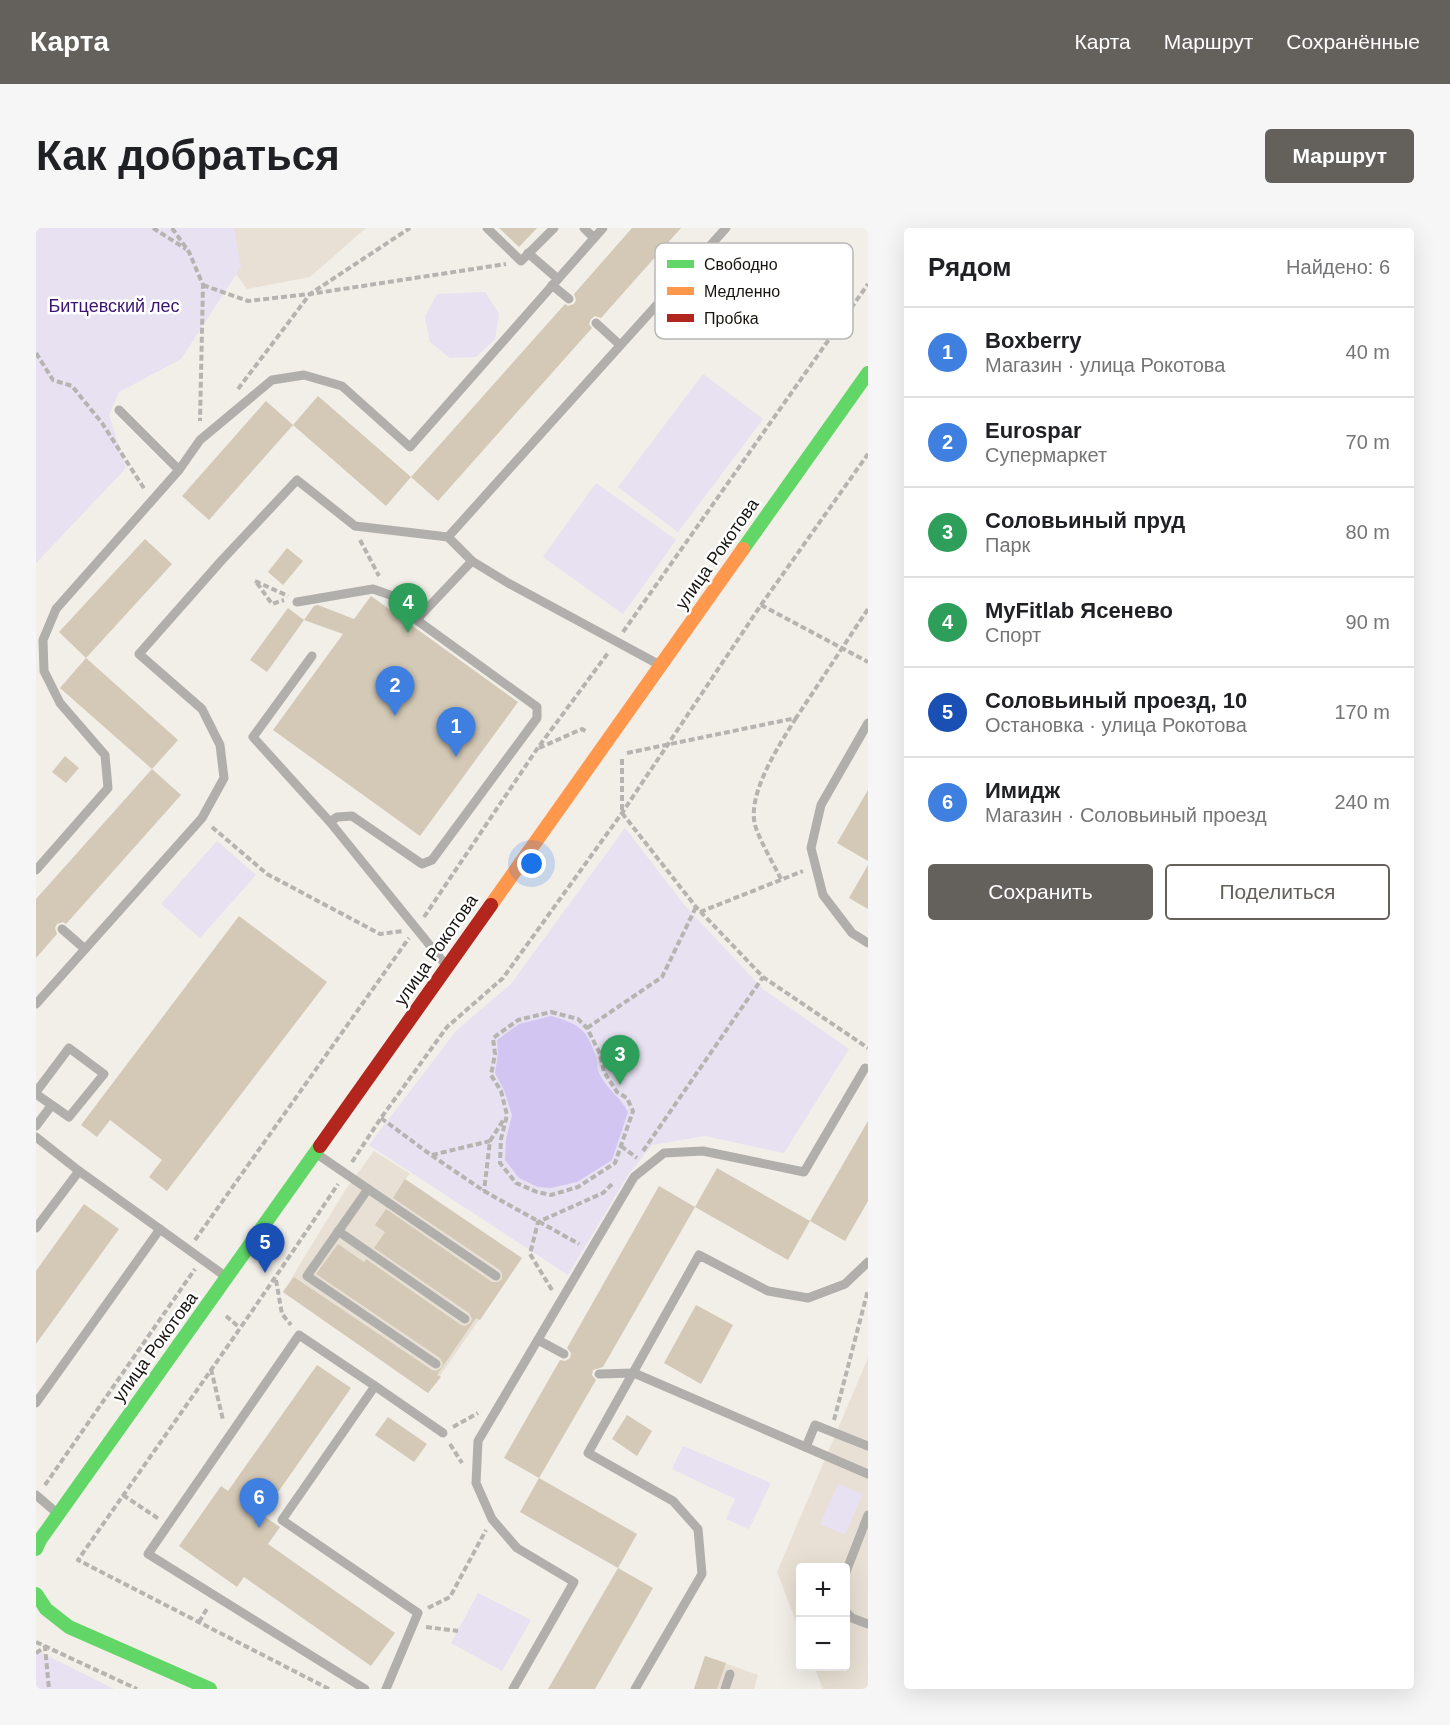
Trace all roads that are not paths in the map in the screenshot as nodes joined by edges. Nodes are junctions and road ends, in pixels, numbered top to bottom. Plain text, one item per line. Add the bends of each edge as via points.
1 (487, 228) edge
2 (554, 228) edge
3 (584, 228) edge
4 (603, 228) edge
5 (726, 228) edge
6 (594, 238) junction
7 (712, 243) edge
8 (528, 253) junction
9 (555, 282) junction
10 (569, 299) dead end
11 (655, 306) edge
12 (596, 323) dead end
13 (620, 345) junction
14 (868, 373) edge
15 (119, 410) dead end
16 (180, 470) junction
17 (448, 537) junction
18 (472, 561) junction
19 (295, 600) road end
20 (420, 616) junction
21 (312, 656) dead end
22 (660, 665) junction
23 (868, 723) edge
24 (330, 822) junction
25 (36, 870) edge
26 (62, 929) dead end
27 (868, 943) edge
28 (85, 949) junction
29 (447, 966) junction
30 (36, 1004) edge
31 (867, 1067) edge
32 (36, 1093) edge
33 (51, 1106) junction
34 (36, 1126) edge
35 (36, 1137) edge
36 (315, 1153) junction
37 (79, 1171) junction
38 (368, 1189) junction
39 (36, 1228) edge
40 (160, 1229) junction
41 (338, 1231) junction
42 (868, 1262) edge
43 (496, 1276) dead end
44 (227, 1277) junction
45 (465, 1319) dead end
46 (538, 1340) junction
47 (564, 1354) dead end
48 (436, 1364) dead end
49 (634, 1373) junction
50 (599, 1374) dead end
51 (375, 1386) junction
52 (36, 1403) edge
53 (442, 1432) dead end
54 (868, 1446) edge
55 (806, 1447) junction
56 (868, 1474) edge
57 (37, 1496) edge
58 (58, 1514) junction
59 (868, 1515) edge
60 (36, 1549) edge
61 (849, 1563) edge
62 (36, 1594) edge
63 (850, 1616) edge
64 (868, 1624) edge
65 (730, 1674) dead end
66 (210, 1689) edge
67 (365, 1689) edge
68 (386, 1689) edge
69 (513, 1689) edge
70 (635, 1689) edge
71 (725, 1689) edge

1 - 8 lane via 521,261
2 - 8 lane
3 - 6 lane
4 - 6 lane
5 - 7 lane
6 - 9 lane
8 - 9 lane
9 - 10 lane
9 - 16 lane via 410,447 342,386 304,375 272,380 200,440
11 - 13 lane
12 - 13 lane
13 - 17 lane
14 - 22 street, улица Рокотова
15 - 16 lane
16 - 25 lane via 56,609 43,640 44,671 60,703 105,755 108,788
17 - 18 lane
17 - 28 lane via 355,526 297,480 139,654 202,709 220,745 224,778 202,818
18 - 20 lane
18 - 22 lane
19 - 20 lane via 373,589 393,596
20 - 24 lane via 418,621 537,708 537,718 432,860 422,864 352,816
21 - 24 lane via 254,737
22 - 29 street, улица Рокотова
23 - 27 lane via 821,805 810,848 823,895 852,933
24 - 29 lane
26 - 28 lane
28 - 30 lane
29 - 36 street, улица Рокотова
31 - 46 lane via 804,1172 703,1151 664,1152 634,1177
32 - 33 lane
32 - 33 lane via 69,1048 104,1074 69,1117
33 - 34 lane
35 - 37 lane
36 - 38 lane
36 - 44 street, улица Рокотова
37 - 39 lane
37 - 40 lane
38 - 41 lane
38 - 43 lane
40 - 44 lane
40 - 52 lane
41 - 45 lane
41 - 48 lane via 307,1276
42 - 49 lane via 845,1284 808,1298 768,1291 699,1255
44 - 58 street, улица Рокотова
46 - 47 lane
46 - 69 lane via 478,1441 476,1484 492,1519 517,1548 574,1582
49 - 50 lane
49 - 55 lane
49 - 70 lane via 588,1453 673,1501 698,1529 702,1574
51 - 53 lane
51 - 67 lane via 299,1335 148,1554
51 - 68 lane via 282,1520 418,1613
54 - 55 lane via 815,1425
55 - 56 lane
57 - 58 lane
58 - 60 street, улица Рокотова
59 - 61 lane
62 - 66 street via 46,1609 69,1627
63 - 64 lane
65 - 71 lane

